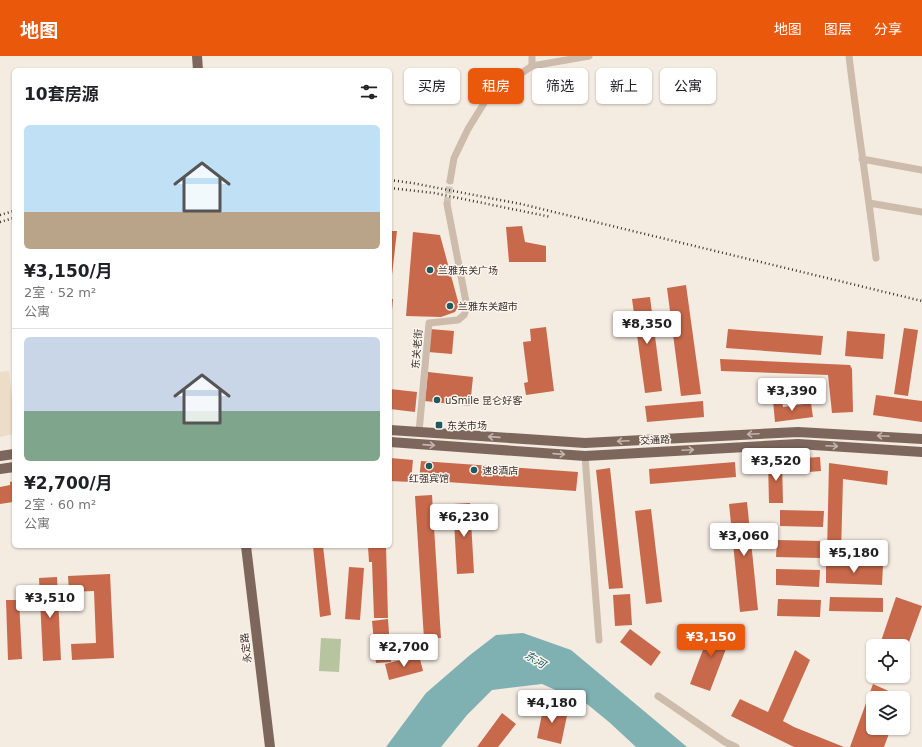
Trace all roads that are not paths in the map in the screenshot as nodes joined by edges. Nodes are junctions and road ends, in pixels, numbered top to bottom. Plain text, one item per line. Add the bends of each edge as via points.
1 (197, 56) edge
2 (532, 56) edge
3 (589, 56) edge
4 (849, 56) edge
5 (532, 66) junction
6 (198, 68) edge
7 (862, 159) junction
8 (922, 170) edge
9 (450, 182) tunnel mouth
10 (869, 203) junction
11 (447, 204) tunnel mouth
12 (922, 212) edge
13 (876, 258) dead end
14 (392, 430) edge
15 (419, 432) junction
16 (922, 439) edge
17 (392, 442) edge
18 (922, 452) edge
19 (12, 454) edge
20 (0, 456) edge
21 (585, 456) junction
22 (12, 467) edge
23 (0, 469) edge
24 (246, 548) edge
25 (599, 640) dead end
26 (658, 696) dead end
27 (270, 747) edge
28 (736, 747) edge

1 - 6 main road
2 - 5 street
3 - 5 street
4 - 7 street
5 - 9 street via 489,95 454,158
7 - 8 street
7 - 10 street
10 - 12 street
10 - 13 street
11 - 15 street, 东关老街 via 467,307 464,315 458,320 429,323
14 - 15 main road, 交通路
16 -> 15 main road, 交通路 via 798,432 585,443
17 -> 21 main road, 交通路
21 -> 18 main road, 交通路 via 798,444
19 - 20 main road
21 - 25 street
22 - 23 main road
24 - 27 main road, 永定路
26 - 28 street

